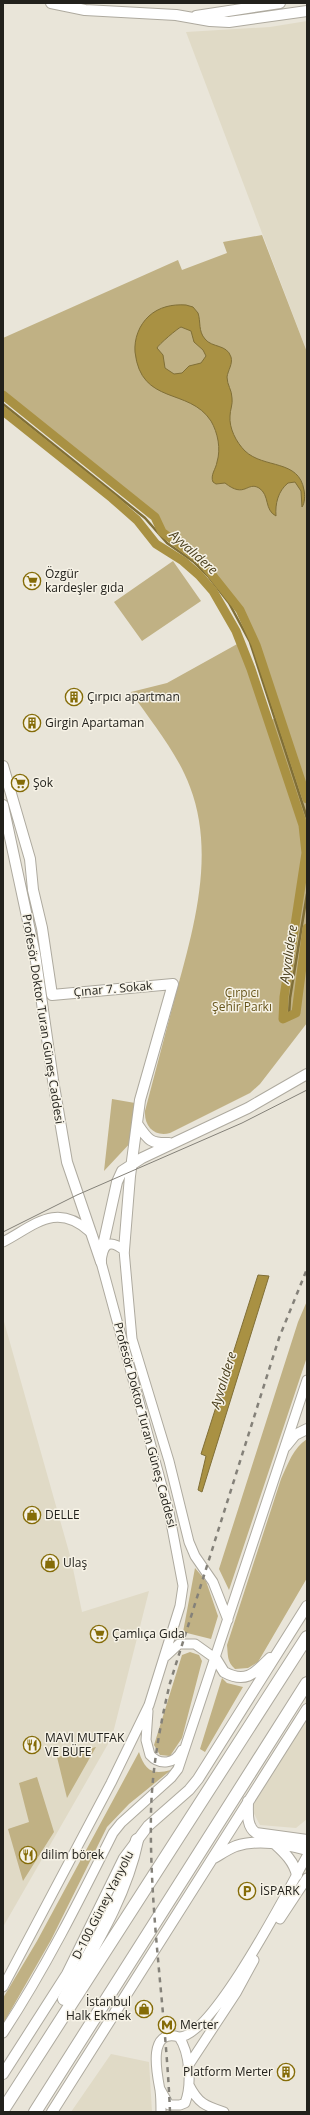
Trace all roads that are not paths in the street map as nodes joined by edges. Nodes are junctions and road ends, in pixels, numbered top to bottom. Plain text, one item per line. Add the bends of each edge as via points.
1 (51, 3) edge
2 (280, 3) edge
3 (307, 11) edge
4 (190, 17) junction
5 (3, 766) edge
6 (3, 805) edge
7 (52, 995) joint
8 (307, 1074) edge
9 (138, 1125) junction
10 (174, 1142) junction
11 (133, 1164) junction
12 (89, 1231) junction
13 (3, 1242) edge
14 (102, 1250) junction
15 (124, 1250) junction
16 (101, 1262) junction
17 (307, 1380) edge
18 (307, 1429) edge
19 (286, 1446) junction
20 (307, 1606) edge
21 (228, 1620) junction
22 (307, 1636) edge
23 (284, 1643) junction
24 (164, 1658) junction
25 (216, 1659) junction
26 (307, 1683) edge
27 (149, 1705) junction
28 (307, 1709) edge
29 (191, 1733) junction
30 (248, 1802) junction
31 (305, 1836) edge
32 (137, 1840) junction
33 (275, 1844) junction
34 (307, 1850) edge
35 (307, 1856) edge
36 (212, 1859) junction
37 (297, 1875) junction
38 (307, 1878) edge
39 (3, 1987) edge
40 (3, 2033) edge
41 (179, 2037) junction
42 (46, 2040) junction
43 (188, 2066) junction
44 (3, 2074) edge
45 (188, 2084) junction
46 (160, 2089) junction
47 (3, 2110) edge
48 (35, 2112) edge
49 (52, 2112) edge
50 (161, 2112) edge
51 (224, 2112) edge

1 - 4 main road via 85,10
2 - 4 main road
3 - 4 main road via 229,22
5 - 7 main road, Profesör Doktor Turan Güneş Caddesi via 30,859
6 - 12 main road, Profesör Doktor Turan Güneş Caddesi via 35,954 67,1162
7 - 9 main road, Çınar 7. Sokak via 174,984 140,1100
8 - 10 main road via 248,1108
9 - 10 main road via 149,1140 157,1143
9 - 11 main road
10 - 11 main road
11 - 14 main road via 122,1171 117,1182
11 - 15 main road
12 - 13 main road via 78,1221 57,1216
12 - 16 main road, Profesör Doktor Turan Güneş Caddesi
14 - 15 main road via 108,1244 112,1244
14 - 16 main road, Profesör Doktor Turan Güneş Caddesi
15 - 21 main road via 132,1339 169,1461 189,1542 195,1556 213,1582
16 - 24 main road, Profesör Doktor Turan Güneş Caddesi via 138,1403 159,1470 180,1565 183,1586 180,1606
17 - 19 main road
18 - 19 main road via 295,1435
19 - 21 main road
20 - 23 main road, D-100 Güney Yanyolu
21 - 25 main road
22 - 42 highway
23 - 25 main road via 254,1674 241,1678 224,1672
23 - 32 main road, D-100 Güney Yanyolu via 198,1779 148,1826
24 - 25 main road via 179,1644 186,1643 194,1644
24 - 27 main road, Profesör Doktor Turan Güneş Caddesi
25 - 29 main road
26 - 48 highway
27 - 29 main road via 147,1748 154,1759 162,1762 175,1760
27 - 39 main road via 111,1783
28 - 30 main road
29 - 40 main road via 178,1769 171,1778 113,1833 38,1978
30 - 31 main road via 250,1824 256,1833
30 - 36 main road
32 - 42 highway via 115,1904 93,1950 49,2026
32 - 44 main road, D-100 Güney Yanyolu via 124,1858 68,1974
33 - 34 main road
33 - 36 main road via 244,1844
33 - 37 main road via 288,1857
35 - 37 main road
36 - 49 main road
37 - 41 main road via 230,1988 191,2034
38 - 43 main road
41 - 43 main road
41 - 46 main road via 165,2037 159,2046 155,2062
42 - 47 highway
43 - 45 main road
45 - 46 main road via 188,2096 185,2103 180,2105 168,2105
45 - 51 main road via 195,2098
46 - 50 main road

